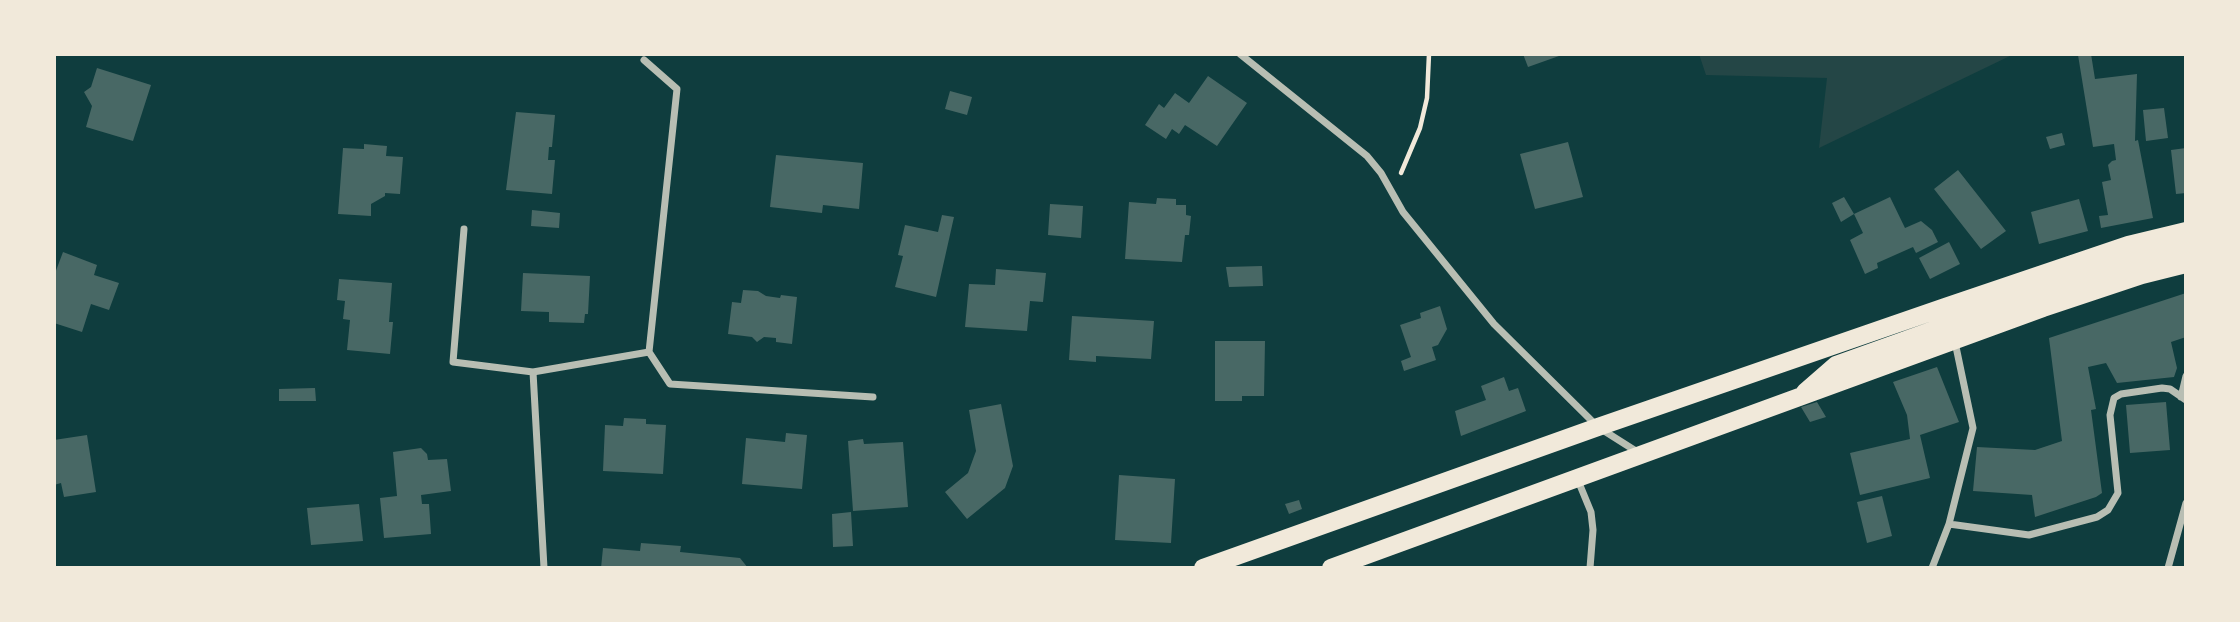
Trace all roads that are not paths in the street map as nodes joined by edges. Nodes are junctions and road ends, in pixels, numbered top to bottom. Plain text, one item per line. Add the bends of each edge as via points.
1 (1240, 54) edge
2 (644, 60) dead end
3 (464, 229) dead end
4 (2186, 231) edge
5 (2186, 248) edge
6 (2186, 264) edge
7 (1950, 324) junction
8 (649, 352) junction
9 (533, 372) junction
10 (2186, 376) edge
11 (873, 397) dead end
12 (2183, 399) edge
13 (1598, 427) junction
14 (1643, 455) junction
15 (1577, 478) junction
16 (2186, 503) edge
17 (1949, 524) junction
18 (544, 568) edge
19 (1203, 568) edge
20 (1331, 568) edge
21 (1590, 568) edge
22 (1932, 568) edge
23 (2168, 568) edge

1 - 13 street via 1367,156 1403,212 1493,324
2 - 8 street via 677,89
3 - 9 street via 453,362
4 - 7 main road via 2128,245
5 - 7 main road via 2138,259
6 - 7 main road via 2043,308
7 - 13 main road
7 - 14 main road via 1836,365 1798,399
7 - 17 street via 1973,428
8 - 9 street
8 - 11 street via 670,384
9 - 18 street
10 - 12 street
12 - 17 street via 2162,388 2114,398 2110,415 2118,493 2108,510 2096,517 2029,535
13 - 14 street
13 - 19 main road
14 - 15 main road
15 - 20 main road
15 - 21 street via 1591,512
16 - 23 street
17 - 22 street

